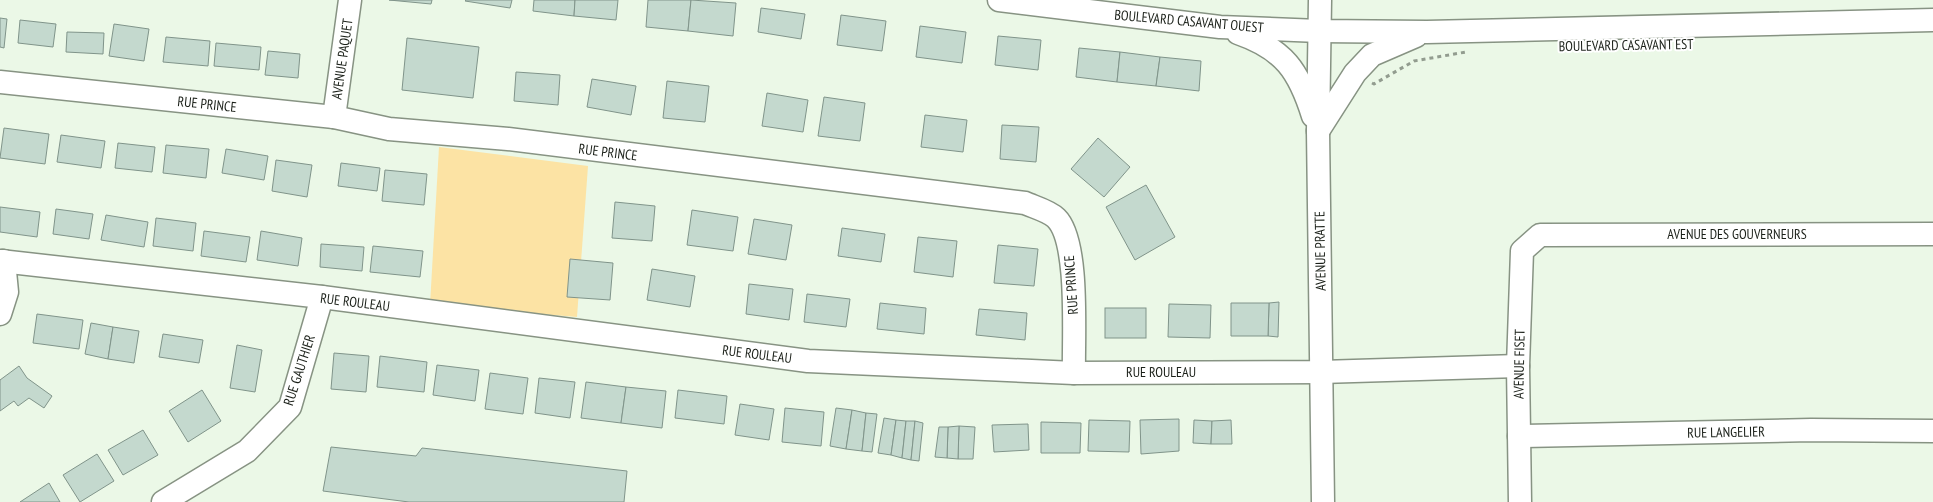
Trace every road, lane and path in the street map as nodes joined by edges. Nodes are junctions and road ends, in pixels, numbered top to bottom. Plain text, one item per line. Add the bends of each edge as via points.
1 (350, 0) edge
2 (999, 0) edge
3 (1320, 0) edge
4 (1933, 20) edge
5 (1220, 27) junction
6 (1320, 31) junction
7 (1427, 32) junction
8 (1471, 50) dead end
9 (1360, 69) junction
10 (0, 82) edge
11 (334, 118) junction
12 (1318, 131) junction
13 (1933, 234) edge
14 (1540, 235) joint
15 (2, 261) edge
16 (322, 297) junction
17 (0, 314) edge
18 (1518, 366) junction
19 (1321, 372) junction
20 (1074, 373) junction
21 (1933, 431) edge
22 (1519, 436) junction
23 (163, 502) edge
24 (1322, 502) edge
25 (1520, 502) edge

1 - 11 street, AVENUE PAQUET
2 - 5 street, BOULEVARD CASAVANT OUEST
3 - 6 street, AVENUE PRATTE
4 - 7 street, BOULEVARD CASAVANT EST
5 - 6 street, BOULEVARD CASAVANT OUEST
5 - 12 street via 1258,40 1280,54 1296,73 1307,95
6 - 7 street, BOULEVARD CASAVANT EST
6 - 12 street, AVENUE PRATTE
7 - 9 street via 1372,55
8 - 9 path via 1414,61 1374,84
9 - 12 street
10 - 11 street, RUE PRINCE
11 - 20 street, RUE PRINCE via 389,129 508,139 1025,203 1056,217 1065,232 1072,268
12 - 19 street, AVENUE PRATTE
13 - 14 street, AVENUE DES GOUVERNEURS
14 - 18 street, AVENUE FISET via 1522,251
15 - 16 street, RUE ROULEAU
15 - 17 street via 7,292
16 - 20 street, RUE ROULEAU via 808,361
16 - 23 street, RUE GAUTHIER via 290,406 247,451
18 - 19 street, RUE ROULEAU
18 - 22 street, AVENUE FISET
19 - 20 street, RUE ROULEAU
19 - 24 street, AVENUE PRATTE
21 - 22 street, RUE LANGELIER
22 - 25 street, AVENUE FISET

